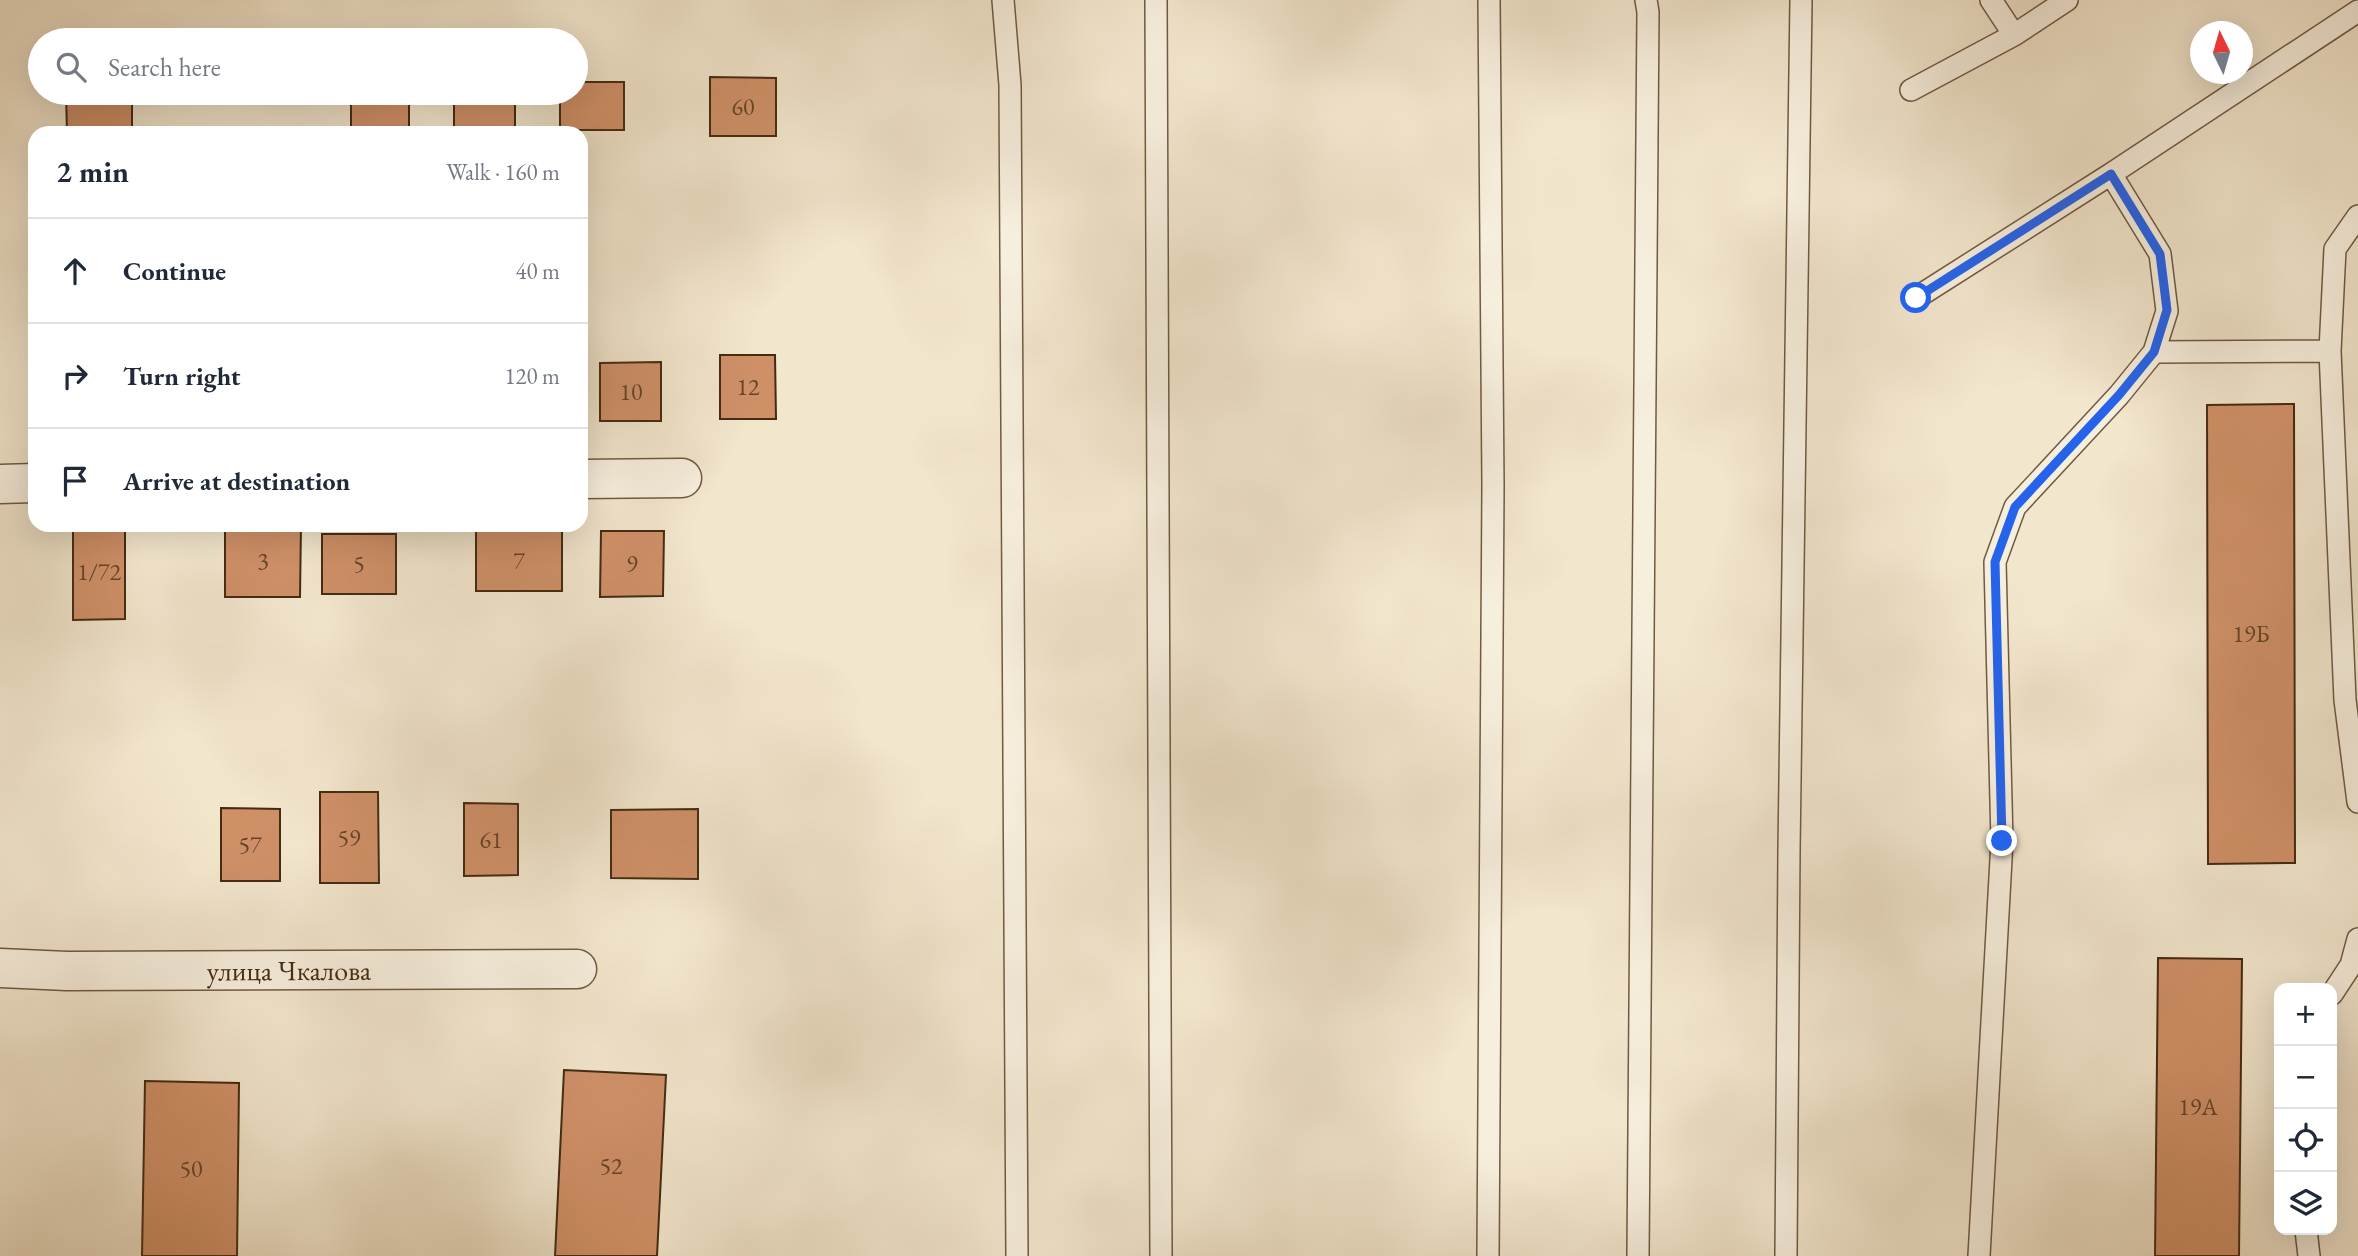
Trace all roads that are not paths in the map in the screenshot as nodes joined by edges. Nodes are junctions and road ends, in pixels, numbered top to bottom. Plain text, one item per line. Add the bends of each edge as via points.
1 (1003, 0) edge
2 (1156, 0) edge
3 (1489, 0) edge
4 (1646, 0) edge
5 (1801, 0) edge
6 (1991, 0) edge
7 (2067, 0) edge
8 (2358, 11) edge
9 (2014, 35) junction
10 (1911, 90) dead end
11 (2111, 174) junction
12 (2358, 216) edge
13 (1916, 298) dead end
14 (2330, 351) junction
15 (2154, 352) junction
16 (682, 478) dead end
17 (588, 479) edge
18 (0, 484) edge
19 (28, 484) edge
20 (2358, 802) edge
21 (2358, 939) edge
22 (0, 968) edge
23 (578, 969) dead end
24 (2337, 986) edge
25 (2307, 1235) edge
26 (1017, 1256) edge
27 (1161, 1256) edge
28 (1488, 1256) edge
29 (1638, 1256) edge
30 (1786, 1256) edge
31 (1979, 1256) edge
32 (2309, 1256) edge

1 - 26 lane via 1010,85
2 - 27 lane
3 - 28 lane via 1493,485
4 - 29 lane
5 - 30 lane
6 - 9 lane
7 - 9 lane
8 - 11 lane
9 - 10 lane
11 - 13 lane
11 - 15 lane via 2160,254 2167,310
12 - 14 lane via 2335,249
14 - 15 lane
14 - 20 lane via 2345,700
15 - 31 lane via 2015,507 1995,562 2002,841
16 - 17 street
18 - 19 street
21 - 24 lane via 2351,965
22 - 23 street, улица Чкалова
25 - 32 lane

